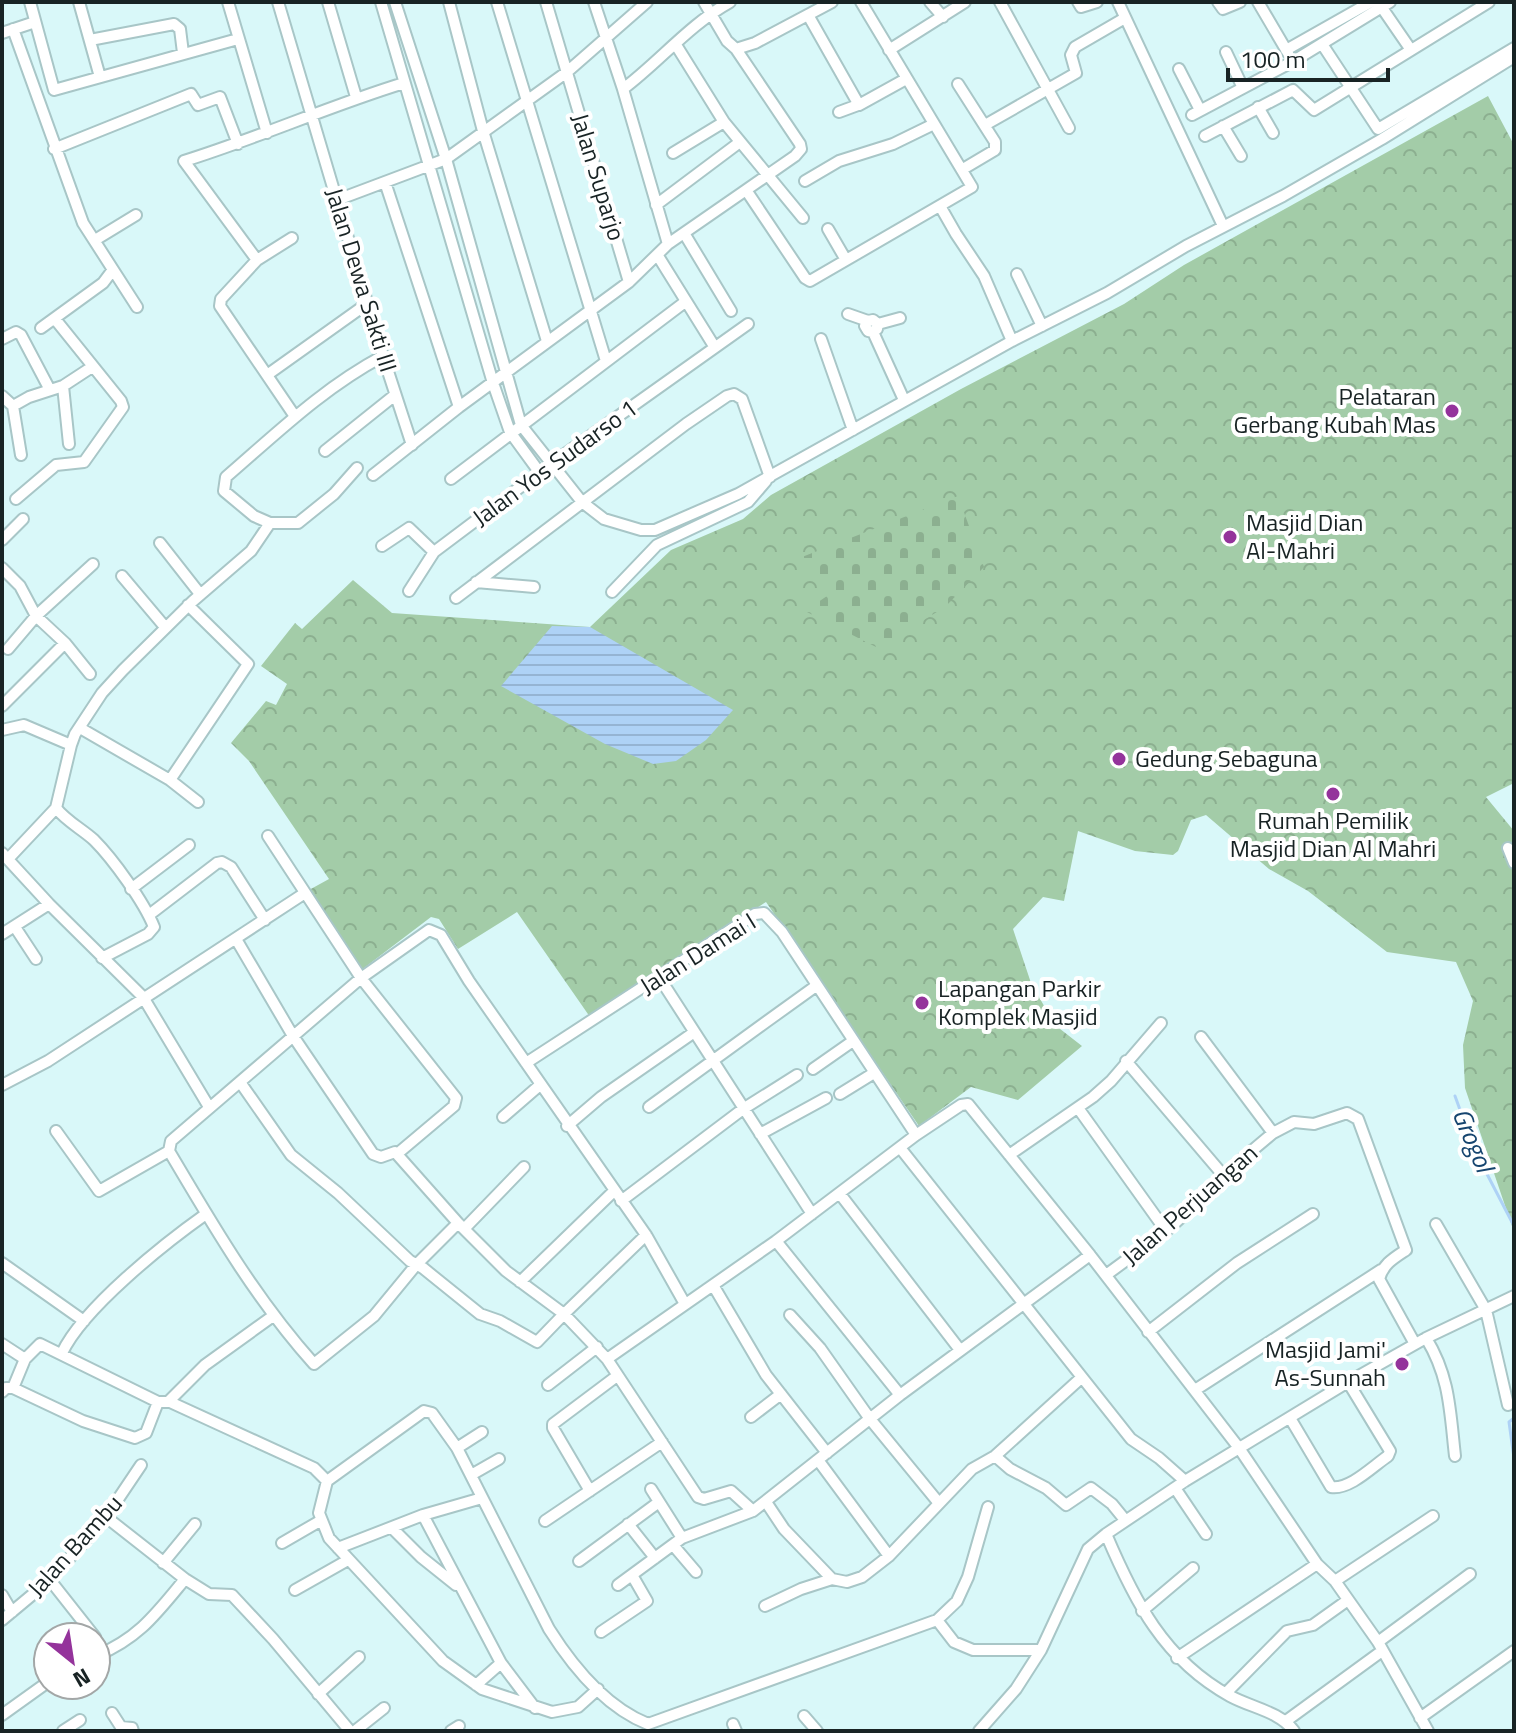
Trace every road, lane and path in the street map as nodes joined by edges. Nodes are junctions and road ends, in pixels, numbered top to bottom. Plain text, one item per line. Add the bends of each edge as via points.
1 (30, 2) edge
2 (79, 2) edge
3 (228, 2) edge
4 (278, 2) edge
5 (328, 2) edge
6 (381, 2) edge
7 (395, 2) edge
8 (449, 2) edge
9 (497, 2) edge
10 (546, 2) edge
11 (594, 2) edge
12 (647, 2) edge
13 (704, 2) edge
14 (730, 2) edge
15 (832, 2) edge
16 (861, 2) edge
17 (930, 2) edge
18 (965, 2) edge
19 (1000, 2) edge
20 (1078, 2) edge
21 (1097, 2) edge
22 (1118, 2) edge
23 (1218, 2) edge
24 (1240, 2) edge
25 (1258, 2) edge
26 (1489, 2) edge
27 (1380, 3) edge
28 (711, 12) junction
29 (808, 15) junction
30 (943, 17) junction
31 (1125, 18) junction
32 (35, 22) junction
33 (7, 31) edge
34 (607, 36) junction
35 (238, 39) junction
36 (90, 40) junction
37 (1322, 44) junction
38 (676, 45) junction
39 (1514, 48) edge
40 (736, 49) junction
41 (889, 50) junction
42 (1286, 50) junction
43 (1411, 50) junction
44 (1226, 52) dead end
45 (183, 53) junction
46 (1514, 57) edge
47 (1292, 62) junction
48 (1179, 69) dead end
49 (567, 72) junction
50 (100, 77) junction
51 (906, 79) junction
52 (404, 83) junction
53 (958, 84) dead end
54 (1350, 86) junction
55 (1048, 87) junction
56 (1243, 88) junction
57 (623, 89) junction
58 (356, 97) junction
59 (527, 101) junction
60 (858, 105) junction
61 (1258, 107) junction
62 (839, 112) dead end
63 (313, 115) junction
64 (724, 122) junction
65 (934, 124) junction
66 (985, 125) junction
67 (1223, 126) junction
68 (1069, 128) dead end
69 (483, 131) junction
70 (267, 133) junction
71 (1273, 133) dead end
72 (1205, 136) dead end
73 (740, 142) junction
74 (238, 144) junction
75 (54, 149) junction
76 (673, 153) dead end
77 (1241, 156) dead end
78 (446, 159) junction
79 (428, 168) junction
80 (963, 169) junction
81 (767, 174) junction
82 (805, 181) dead end
83 (385, 182) junction
84 (746, 190) junction
85 (337, 200) junction
86 (656, 205) junction
87 (940, 206) junction
88 (136, 215) dead end
89 (803, 218) dead end
90 (1223, 226) junction
91 (828, 229) dead end
92 (684, 233) junction
93 (292, 238) dead end
94 (95, 240) junction
95 (668, 244) junction
96 (658, 256) junction
97 (257, 260) junction
98 (846, 260) junction
99 (112, 271) junction
100 (1017, 274) dead end
101 (629, 282) junction
102 (685, 302) junction
103 (368, 303) junction
104 (137, 307) dead end
105 (590, 311) junction
106 (731, 311) dead end
107 (848, 314) dead end
108 (900, 318) dead end
109 (55, 319) junction
110 (748, 324) dead end
111 (873, 326) junction
112 (1042, 326) junction
113 (41, 328) dead end
114 (2, 339) edge
115 (821, 339) dead end
116 (547, 341) junction
117 (1012, 341) junction
118 (714, 346) junction
119 (383, 356) junction
120 (606, 361) junction
121 (92, 367) junction
122 (507, 373) junction
123 (267, 375) junction
124 (493, 383) junction
125 (63, 386) junction
126 (50, 390) junction
127 (395, 395) junction
128 (2, 396) edge
129 (904, 400) junction
130 (13, 406) junction
131 (459, 407) junction
132 (294, 415) junction
133 (521, 425) junction
134 (853, 430) junction
135 (510, 432) junction
136 (69, 444) dead end
137 (412, 445) junction
138 (325, 451) dead end
139 (21, 455) dead end
140 (551, 464) junction
141 (357, 468) dead end
142 (540, 473) junction
143 (373, 475) dead end
144 (770, 477) junction
145 (451, 479) dead end
146 (16, 499) dead end
147 (582, 502) junction
148 (23, 519) dead end
149 (270, 523) junction
150 (2, 540) edge
151 (160, 543) dead end
152 (382, 546) dead end
153 (434, 552) junction
154 (93, 564) dead end
155 (2, 568) edge
156 (122, 576) dead end
157 (476, 582) junction
158 (534, 587) dead end
159 (409, 591) dead end
160 (612, 592) dead end
161 (456, 598) dead end
162 (193, 601) junction
163 (36, 616) junction
164 (165, 627) junction
165 (65, 643) junction
166 (8, 649) dead end
167 (90, 674) dead end
168 (2, 706) edge
169 (3, 726) edge
170 (80, 728) junction
171 (71, 745) junction
172 (170, 780) junction
173 (198, 802) dead end
174 (56, 808) junction
175 (268, 836) dead end
176 (189, 845) dead end
177 (1508, 848) dead end
178 (5, 856) edge
179 (1514, 863) edge
180 (131, 889) junction
181 (305, 893) junction
182 (49, 904) junction
183 (149, 915) junction
184 (265, 920) junction
185 (7, 928) edge
186 (236, 939) junction
187 (102, 958) junction
188 (36, 959) dead end
189 (659, 977) junction
190 (361, 978) junction
191 (816, 986) junction
192 (143, 997) junction
193 (1161, 1023) dead end
194 (693, 1033) junction
195 (293, 1036) junction
196 (1201, 1037) dead end
197 (853, 1041) junction
198 (711, 1061) junction
199 (1126, 1061) junction
200 (526, 1063) junction
201 (813, 1069) dead end
202 (874, 1073) junction
203 (797, 1075) dead end
204 (240, 1082) junction
205 (2, 1085) edge
206 (540, 1085) junction
207 (840, 1094) dead end
208 (826, 1098) dead end
209 (209, 1107) junction
210 (649, 1107) dead end
211 (1078, 1108) junction
212 (743, 1109) junction
213 (503, 1117) dead end
214 (567, 1126) junction
215 (56, 1131) dead end
216 (1273, 1133) junction
217 (760, 1134) junction
218 (916, 1135) junction
219 (901, 1149) junction
220 (169, 1151) junction
221 (397, 1154) junction
222 (1009, 1155) junction
223 (524, 1167) dead end
224 (1223, 1175) junction
225 (614, 1191) junction
226 (840, 1194) junction
227 (621, 1201) junction
228 (206, 1214) junction
229 (812, 1214) junction
230 (1313, 1214) dead end
231 (1436, 1224) dead end
232 (461, 1226) junction
233 (1166, 1231) junction
234 (646, 1235) junction
235 (776, 1241) junction
236 (1090, 1255) junction
237 (2, 1263) edge
238 (416, 1265) junction
239 (1381, 1270) junction
240 (1106, 1275) junction
241 (520, 1282) junction
242 (713, 1285) junction
243 (1514, 1296) edge
244 (685, 1304) junction
245 (1022, 1305) junction
246 (1486, 1310) junction
247 (564, 1314) junction
248 (790, 1315) dead end
249 (273, 1316) junction
250 (84, 1321) junction
251 (1148, 1332) junction
252 (1426, 1338) junction
253 (2, 1344) edge
254 (1415, 1344) junction
255 (597, 1347) junction
256 (960, 1350) junction
257 (62, 1353) junction
258 (25, 1359) junction
259 (607, 1359) junction
260 (617, 1376) junction
261 (1081, 1378) junction
262 (1348, 1382) junction
263 (548, 1385) dead end
264 (13, 1388) junction
265 (1195, 1390) junction
266 (2, 1392) edge
267 (781, 1394) junction
268 (900, 1395) junction
269 (163, 1402) junction
270 (1508, 1405) dead end
271 (751, 1417) dead end
272 (1290, 1418) junction
273 (870, 1419) junction
274 (482, 1432) dead end
275 (662, 1442) junction
276 (457, 1448) junction
277 (1239, 1448) junction
278 (822, 1456) junction
279 (995, 1456) junction
280 (1455, 1456) dead end
281 (499, 1459) dead end
282 (141, 1465) dead end
283 (471, 1475) junction
284 (327, 1481) junction
285 (1185, 1481) junction
286 (1175, 1488) junction
287 (651, 1489) dead end
288 (590, 1491) junction
289 (482, 1498) junction
290 (659, 1502) junction
291 (766, 1502) junction
292 (938, 1502) junction
293 (988, 1507) dead end
294 (753, 1511) junction
295 (423, 1515) junction
296 (1433, 1516) dead end
297 (106, 1517) junction
298 (1125, 1520) junction
299 (320, 1521) junction
300 (545, 1521) dead end
301 (195, 1524) dead end
302 (628, 1524) junction
303 (392, 1528) junction
304 (1106, 1534) junction
305 (1206, 1534) dead end
306 (677, 1542) junction
307 (282, 1543) dead end
308 (338, 1548) junction
309 (889, 1556) junction
310 (655, 1558) junction
311 (348, 1560) junction
312 (579, 1561) dead end
313 (163, 1563) junction
314 (1317, 1564) junction
315 (1193, 1568) dead end
316 (696, 1572) dead end
317 (1470, 1574) dead end
318 (632, 1575) junction
319 (185, 1579) junction
320 (832, 1579) junction
321 (50, 1580) junction
322 (1335, 1581) junction
323 (618, 1585) dead end
324 (461, 1589) junction
325 (295, 1590) dead end
326 (2, 1595) edge
327 (1348, 1600) junction
328 (765, 1606) dead end
329 (1142, 1611) junction
330 (12, 1612) junction
331 (2, 1620) edge
332 (937, 1620) junction
333 (83, 1621) edge
334 (601, 1632) dead end
335 (1380, 1646) junction
336 (112, 1647) edge
337 (1041, 1650) junction
338 (1514, 1651) edge
339 (359, 1657) dead end
340 (1177, 1658) junction
341 (501, 1663) junction
342 (476, 1685) junction
343 (598, 1689) junction
344 (32, 1693) edge
345 (1226, 1693) junction
346 (318, 1694) junction
347 (384, 1708) dead end
348 (535, 1708) junction
349 (112, 1713) dead end
350 (2, 1715) edge
351 (804, 1716) dead end
352 (80, 1720) dead end
353 (1286, 1721) junction
354 (1424, 1724) edge
355 (63, 1731) edge
356 (133, 1731) edge
357 (352, 1731) edge
358 (817, 1731) edge
359 (979, 1731) edge
360 (1294, 1731) edge
361 (1411, 1731) edge

1 - 32 street
2 - 36 street
3 - 35 street
4 - 63 street, Jalan Dewa Sakti III
5 - 58 street
6 - 52 street
7 - 78 street
8 - 69 street
9 - 59 street
10 - 49 street, Jalan Suparjo
11 - 34 street
12 - 34 street
13 - 28 street
14 - 28 street
15 - 29 street
16 - 41 street
17 - 30 street
18 - 30 street
19 - 55 street
20 - 21 street via 1081,7
22 - 31 street
23 - 24 street via 1223,9
25 - 42 street
26 - 43 street
27 - 37 street
27 - 42 street
27 - 43 street
28 - 38 street
28 - 40 street
29 - 40 street
29 - 60 street
30 - 41 street
31 - 55 street via 1075,47 1071,55 1076,73
31 - 90 street
32 - 33 street
32 - 50 street via 54,90
33 - 75 street
34 - 49 street
34 - 57 street
35 - 45 street
35 - 70 street
36 - 45 street via 174,24 180,29
36 - 50 street
37 - 47 street
37 - 54 street
38 - 57 street
38 - 64 street
39 - 54 street via 1378,129
40 - 81 street via 800,144 795,156
41 - 51 street
42 - 47 street
43 - 54 street
44 - 56 street
45 - 50 street
46 - 90 street via 1382,139
47 - 56 street
48 - 56 street via 1196,112
49 - 59 street
49 - 101 street, Jalan Suparjo
51 - 60 street
51 - 65 street
52 - 58 street
52 - 79 street
53 - 66 street
54 - 61 street via 1314,110 1293,90
55 - 66 street
55 - 68 street
57 - 86 street
58 - 63 street
59 - 69 street
59 - 105 street
60 - 62 street
61 - 67 street
61 - 71 street
63 - 70 street
63 - 85 street, Jalan Dewa Sakti III
64 - 73 street
64 - 76 street
65 - 80 street
65 - 82 street via 839,161
66 - 80 street via 995,150
67 - 72 street
67 - 77 street
69 - 78 street
69 - 116 street
70 - 74 street
73 - 81 street
73 - 86 street
74 - 75 street via 220,97 198,105 191,94
74 - 97 street via 184,161
75 - 94 street
78 - 79 street
78 - 122 street
79 - 83 street
79 - 124 street
80 - 87 street via 972,187
81 - 84 street
81 - 89 street
83 - 85 street
83 - 131 street
84 - 92 street
84 - 98 street via 805,278 817,280
85 - 103 street, Jalan Dewa Sakti III
86 - 95 street
87 - 98 street
87 - 117 street via 984,276
88 - 94 street
90 - 112 street
91 - 98 street
92 - 95 street
92 - 106 street
93 - 97 street
94 - 99 street
95 - 96 street
96 - 101 street
96 - 102 street
97 - 123 street via 220,306
99 - 104 street
99 - 109 street
100 - 112 street
101 - 105 street
102 - 118 street
102 - 120 street
103 - 119 street, Jalan Dewa Sakti III
103 - 123 street
105 - 116 street
105 - 120 street
107 - 111 street
108 - 111 street
109 - 113 street
109 - 121 street
110 - 118 street, Jalan Yos Sudarso 1
111 - 129 street
112 - 117 street
114 - 126 street via 21,335
115 - 134 street
116 - 122 street
117 - 129 street
118 - 140 street, Jalan Yos Sudarso 1
119 - 127 street, Jalan Dewa Sakti III
119 - 132 street
120 - 133 street
121 - 125 street
121 - 146 street via 123,407 88,458 56,465
122 - 124 street
122 - 133 street
123 - 132 street
124 - 131 street
124 - 135 street
125 - 126 street
125 - 136 street
126 - 130 street
127 - 137 street, Jalan Dewa Sakti III
127 - 138 street
128 - 130 street
129 - 134 street
130 - 139 street
131 - 137 street
132 - 149 street via 223,485 254,516
133 - 135 street
133 - 140 street
134 - 144 street
135 - 142 street
135 - 145 street
137 - 143 street
140 - 142 street, Jalan Yos Sudarso 1
140 - 147 street
141 - 149 street via 301,521
142 - 153 street, Jalan Yos Sudarso 1
144 - 147 street via 655,530 604,519
144 - 147 street via 742,399 734,394
144 - 160 street via 748,502 657,545
147 - 157 street
148 - 150 street
149 - 162 street via 251,551
151 - 162 street
152 - 153 street via 409,528
153 - 159 street, Jalan Yos Sudarso 1
154 - 163 street
155 - 163 street via 20,586
156 - 164 street
157 - 158 street
157 - 161 street
162 - 164 street
162 - 172 street via 248,664
163 - 165 street
163 - 166 street
164 - 170 street via 102,693
165 - 167 street
165 - 168 street
169 - 171 street via 24,725
170 - 171 street
170 - 172 street
171 - 174 street
172 - 173 street
174 - 178 street
174 - 180 street via 101,847
175 - 181 street
176 - 180 street
177 - 179 street
178 - 182 street
180 - 183 street
181 - 184 street
181 - 190 street
182 - 185 street
182 - 187 street
183 - 184 street via 222,862 231,867
183 - 187 street via 152,930
184 - 186 street
185 - 188 street
186 - 192 street
186 - 195 street
187 - 192 street
189 - 191 street, Jalan Damai I via 764,913
189 - 194 street
189 - 200 street, Jalan Damai I
190 - 195 street
190 - 200 street via 414,939 435,931
190 - 221 street via 456,1098 454,1106
191 - 197 street, Jalan Damai I
191 - 198 street
192 - 205 street
192 - 209 street
193 - 199 street
194 - 198 street
194 - 214 street
195 - 204 street
195 - 221 street via 373,1154
196 - 216 street
197 - 201 street
197 - 202 street, Jalan Damai I
198 - 210 street
198 - 212 street
199 - 211 street
199 - 224 street
200 - 206 street
202 - 207 street
202 - 218 street, Jalan Damai I
203 - 212 street
204 - 209 street
204 - 238 street via 291,1155
206 - 213 street
206 - 214 street
208 - 217 street
209 - 220 street via 177,1133
211 - 222 street
211 - 233 street
212 - 217 street
212 - 227 street
214 - 225 street
215 - 220 street via 99,1191
216 - 224 street, Jalan Perjuangan
216 - 239 street via 1294,1122 1314,1124 1347,1113 1358,1119 1406,1250
217 - 229 street
218 - 219 street
218 - 222 street via 968,1104
219 - 226 street
219 - 245 street
220 - 228 street
221 - 232 street
222 - 236 street
223 - 232 street
224 - 233 street, Jalan Perjuangan
225 - 227 street
225 - 241 street
226 - 229 street
226 - 256 street
227 - 234 street
228 - 249 street
228 - 250 street via 165,1243
229 - 235 street
230 - 251 street via 1228,1269
231 - 246 street
232 - 238 street
232 - 241 street
233 - 240 street, Jalan Perjuangan
234 - 244 street
234 - 247 street
235 - 242 street
235 - 268 street
236 - 240 street
236 - 245 street
237 - 250 street
238 - 247 street via 480,1314 531,1341 544,1338
238 - 249 street via 374,1316 314,1364
239 - 254 street via 1379,1279
239 - 265 street
240 - 251 street
241 - 247 street
242 - 244 street
242 - 267 street
243 - 246 street
244 - 259 street
245 - 256 street
245 - 261 street
246 - 252 street
246 - 270 street
247 - 255 street
248 - 273 street
249 - 269 street
250 - 257 street
251 - 265 street
252 - 254 street
252 - 280 street via 1448,1388
253 - 258 street
254 - 262 street
255 - 259 street
255 - 263 street
256 - 268 street
257 - 258 street via 39,1344
257 - 269 street
258 - 264 street
259 - 260 street
260 - 275 street
260 - 288 street via 553,1424
261 - 279 street
261 - 285 street via 1131,1439
262 - 272 street
262 - 272 street via 1390,1451 1347,1485 1331,1487
264 - 266 street
264 - 269 street via 135,1438 146,1433
265 - 277 street
267 - 271 street
267 - 278 street
268 - 273 street
269 - 284 street via 314,1468
272 - 277 street
273 - 278 street
273 - 292 street
274 - 276 street
275 - 288 street
275 - 294 street via 698,1497 731,1491
276 - 283 street
276 - 284 street via 432,1413 424,1411
277 - 285 street
277 - 314 street
278 - 291 street
278 - 309 street
279 - 292 street via 972,1469
279 - 298 street via 1066,1505 1091,1488
281 - 283 street
282 - 297 street, Jalan Bambu
283 - 289 street
284 - 299 street
285 - 286 street
286 - 298 street
286 - 305 street
287 - 290 street
288 - 300 street
289 - 295 street
289 - 343 street via 566,1657
290 - 302 street
290 - 306 street
291 - 294 street
291 - 320 street
292 - 309 street
293 - 332 street via 968,1577 957,1601
294 - 306 street
295 - 303 street
295 - 324 street
296 - 322 street
297 - 313 street
297 - 321 street, Jalan Bambu
298 - 304 street
299 - 307 street
299 - 308 street
301 - 313 street
302 - 310 street
302 - 312 street
303 - 308 street
303 - 324 street
304 - 329 street
304 - 337 street via 1088,1549
306 - 310 street
306 - 316 street
308 - 311 street
309 - 320 street via 862,1577
310 - 318 street
311 - 325 street
311 - 342 street via 443,1661
313 - 319 street
314 - 322 street
314 - 340 street
315 - 329 street
317 - 335 street
318 - 323 street
318 - 334 street via 647,1601
319 - 336 street via 148,1625
319 - 346 street via 209,1594 232,1595
320 - 328 street
321 - 330 street, Jalan Bambu
321 - 333 street
322 - 327 street
324 - 341 street
326 - 330 street
327 - 335 street
327 - 345 street via 1313,1625 1287,1631
329 - 340 street
330 - 331 street, Jalan Bambu
332 - 337 street via 954,1642 973,1650
332 - 343 street via 648,1724
335 - 353 street
335 - 354 street
337 - 359 street
338 - 354 street
339 - 346 street
340 - 345 street
341 - 342 street
341 - 348 street
342 - 348 street
343 - 348 street via 578,1707 552,1712
344 - 350 street
345 - 353 street
346 - 357 street
347 - 357 street
349 - 356 street via 121,1727
351 - 358 street
352 - 355 street
353 - 360 street
354 - 361 street

